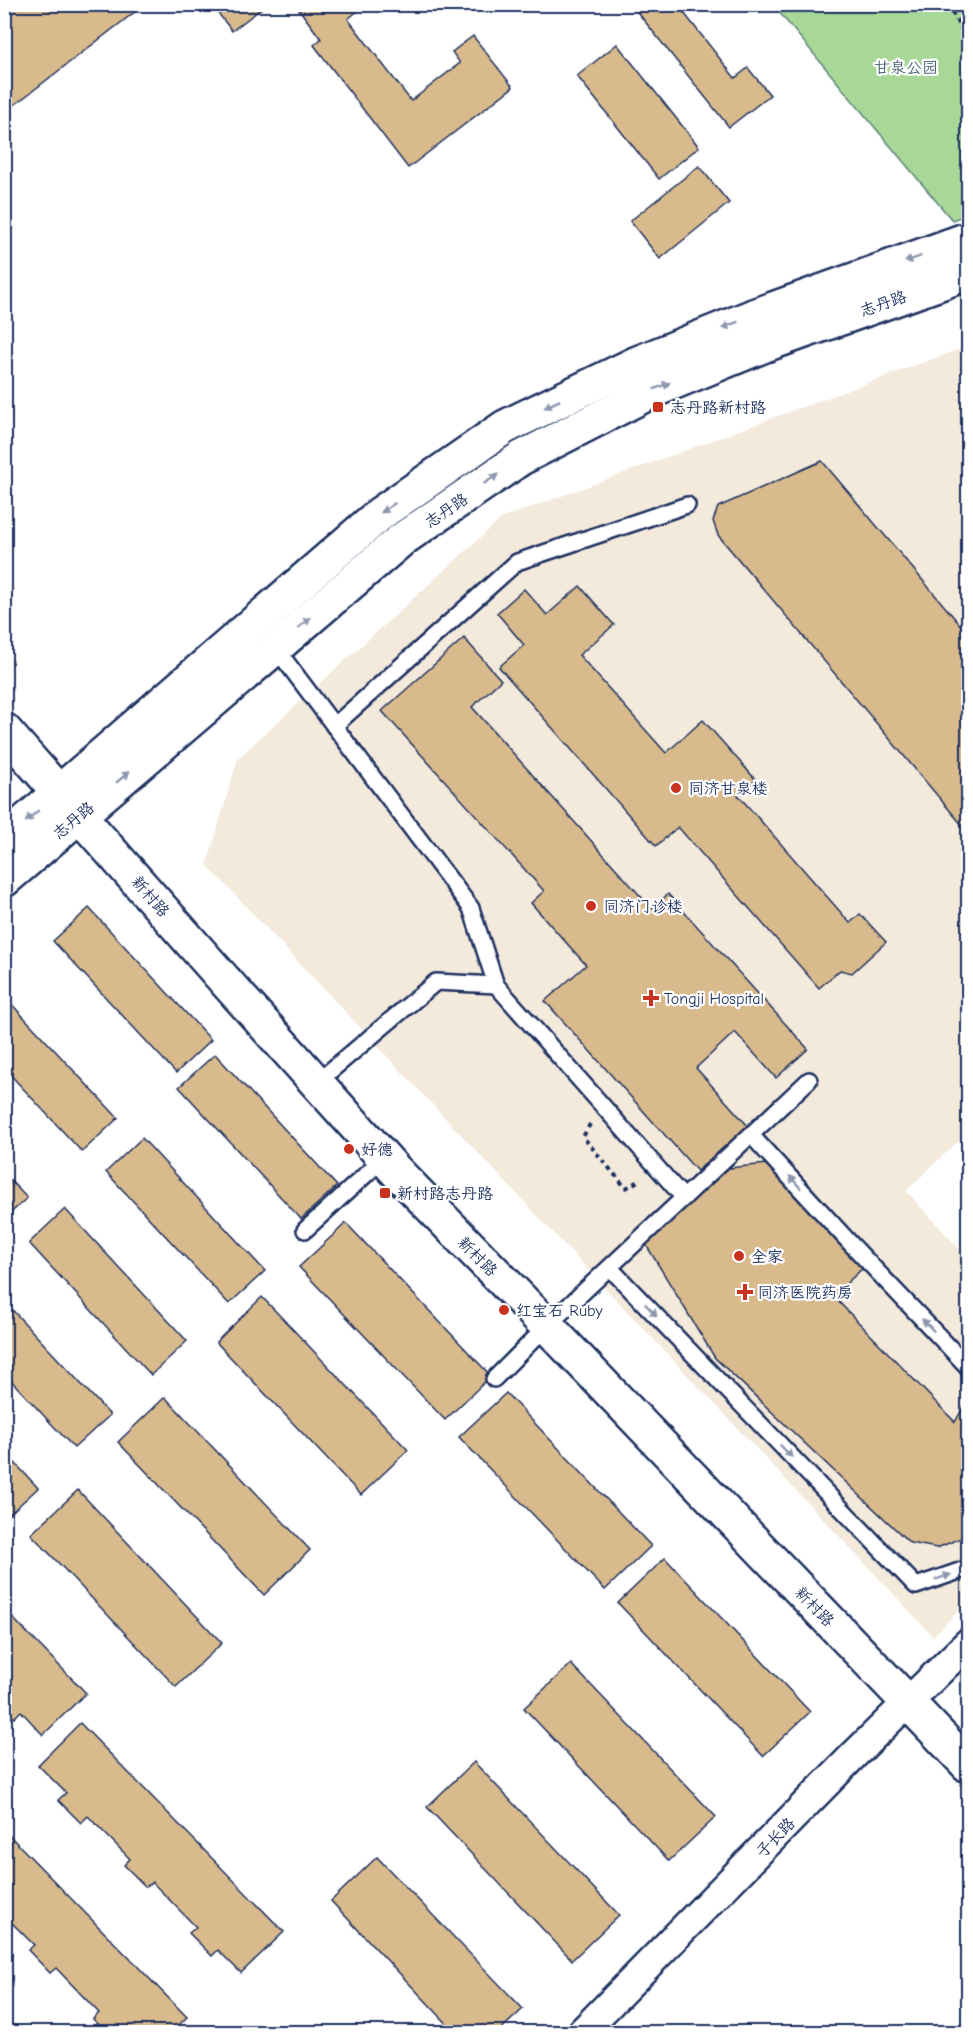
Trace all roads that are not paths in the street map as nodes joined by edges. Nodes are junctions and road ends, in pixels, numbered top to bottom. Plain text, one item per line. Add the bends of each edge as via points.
1 (969, 239) edge
2 (969, 273) edge
3 (687, 505) dead end
4 (275, 647) junction
5 (334, 726) junction
6 (4, 730) edge
7 (69, 804) junction
8 (4, 840) edge
9 (4, 880) edge
10 (496, 985) junction
11 (809, 1080) dead end
12 (316, 1083) junction
13 (751, 1135) junction
14 (384, 1158) junction
15 (684, 1198) junction
16 (305, 1230) dead end
17 (610, 1268) junction
18 (548, 1326) junction
19 (969, 1367) edge
20 (494, 1380) dead end
21 (969, 1568) edge
22 (969, 1642) edge
23 (908, 1702) junction
24 (969, 1765) edge
25 (582, 2032) edge

1 -> 7 main road, 志丹路 via 751,316 635,364 505,427 381,513
4 -> 2 main road, 志丹路 via 401,540 521,458 650,392 765,345
3 - 5 lane via 517,562
4 - 5 lane
7 -> 4 main road, 志丹路
5 - 10 lane via 471,908
6 - 7 main road, 新村路
7 -> 8 main road, 志丹路
7 - 9 main road, 志丹路
7 - 12 main road, 新村路
10 - 12 lane via 436,982
10 - 15 lane
11 - 13 lane
12 - 14 main road, 新村路
13 - 15 lane
19 -> 13 lane
14 - 16 lane
14 - 18 main road, 新村路
15 - 17 lane
17 - 18 lane
17 -> 21 lane via 915,1586
18 - 20 lane
18 - 23 main road, 新村路
22 - 23 street, 子长路
23 - 24 main road, 新村路
23 - 25 street, 子长路

